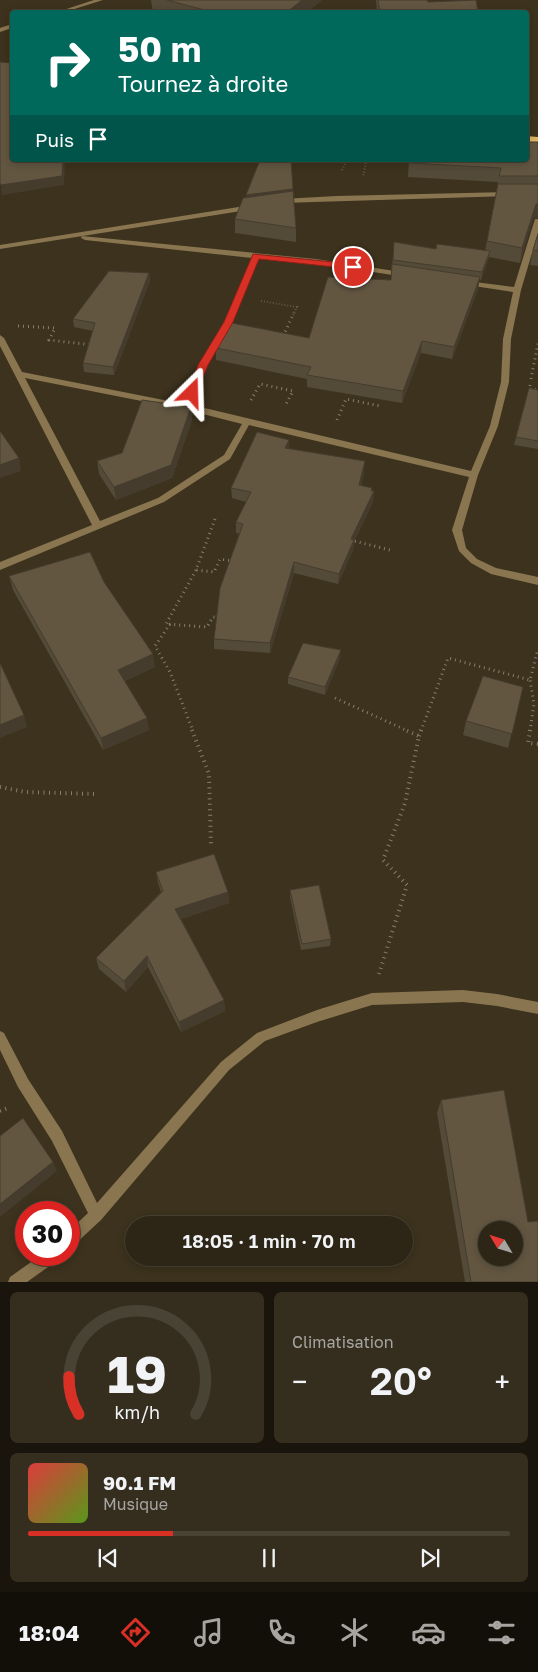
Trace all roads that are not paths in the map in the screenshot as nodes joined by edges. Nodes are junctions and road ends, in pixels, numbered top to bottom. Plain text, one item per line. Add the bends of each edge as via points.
1 (100, 0) edge
2 (67, 10) edge
3 (519, 194) edge
4 (275, 202) edge
5 (257, 206) edge
6 (538, 221) edge
7 (69, 236) junction
8 (0, 247) edge
9 (256, 256) junction
10 (418, 277) edge
11 (458, 282) edge
12 (517, 290) junction
13 (0, 338) edge
14 (20, 374) junction
15 (187, 407) junction
16 (244, 421) junction
17 (474, 475) junction
18 (97, 525) junction
19 (0, 566) edge
20 (538, 581) edge
21 (538, 1008) edge
22 (0, 1037) edge
23 (96, 1215) junction
24 (80, 1230) edge
25 (38, 1266) edge
26 (15, 1282) edge

1 - 2 street
3 - 4 street
5 - 7 street
6 - 12 street
7 - 8 street
7 - 9 street
9 - 10 street via 316,261
9 - 15 street via 228,322 203,365
11 - 12 street
12 - 17 street via 507,339 505,382 494,426
13 - 14 street
14 - 15 street
14 - 18 street
15 - 16 street
16 - 17 street
16 - 18 street via 227,457 161,500
17 - 20 street via 457,530 462,549 474,561 494,571
18 - 19 street
21 - 23 street via 463,996 372,999 261,1037 225,1066
22 - 23 street via 22,1083 57,1136
23 - 24 street
25 - 26 street

